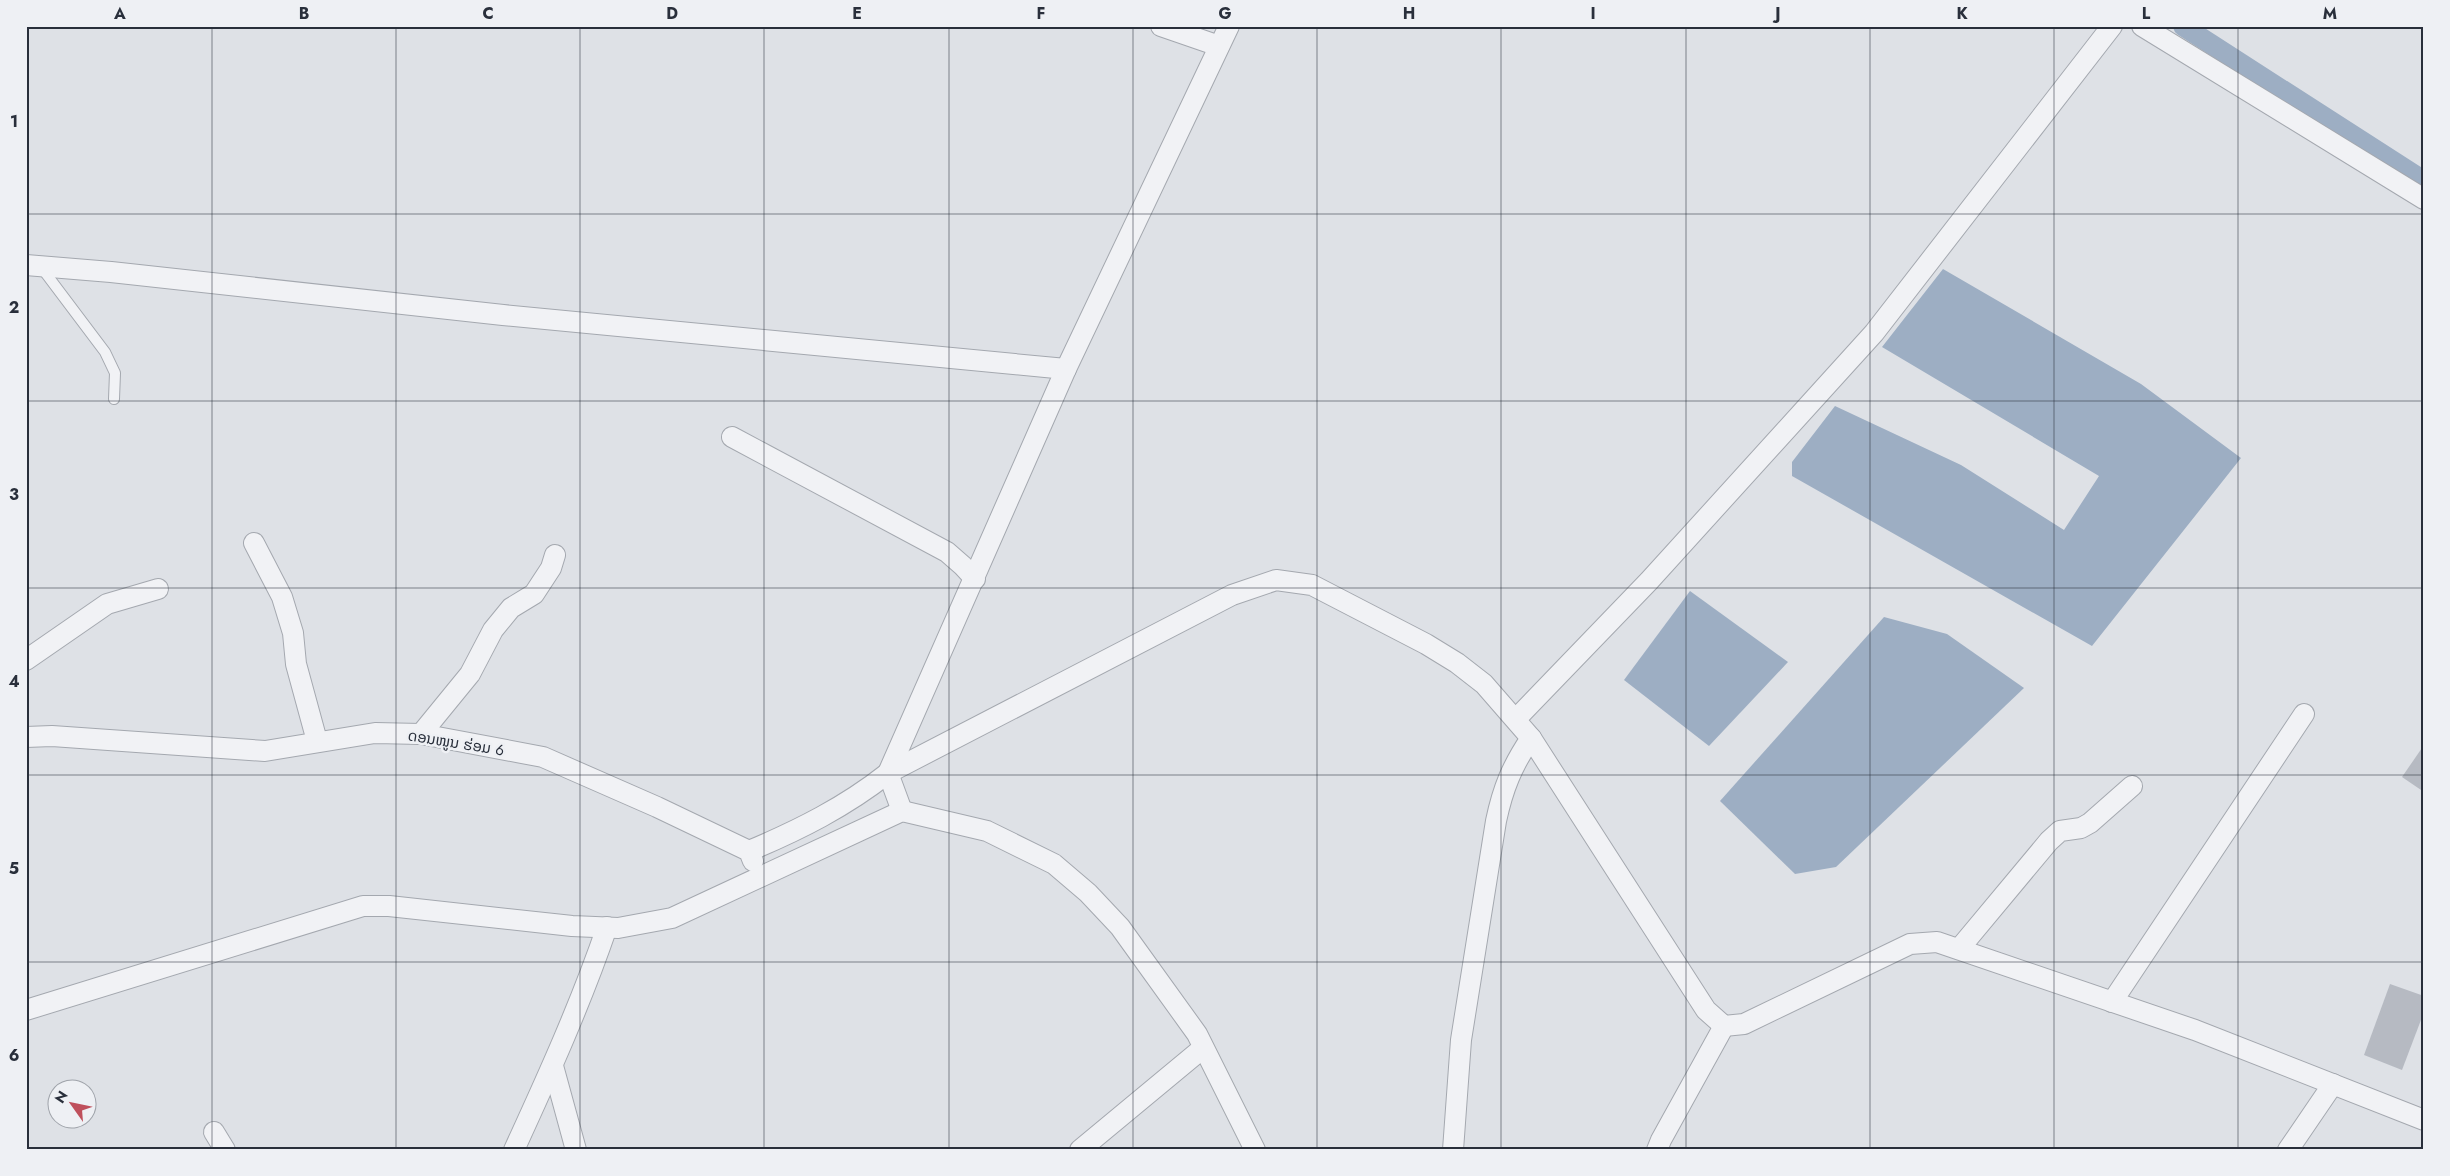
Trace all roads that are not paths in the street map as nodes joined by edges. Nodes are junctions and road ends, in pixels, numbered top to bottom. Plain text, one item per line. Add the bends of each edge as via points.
1 (1161, 26) edge
2 (1229, 26) edge
3 (2112, 26) edge
4 (2142, 26) edge
5 (1219, 46) junction
6 (2424, 199) edge
7 (34, 266) edge
8 (1066, 369) junction
9 (114, 399) dead end
10 (732, 437) dead end
11 (254, 543) dead end
12 (555, 555) dead end
13 (974, 579) junction
14 (158, 589) dead end
15 (26, 660) edge
16 (2304, 714) dead end
17 (1516, 718) junction
18 (421, 734) junction
19 (26, 737) edge
20 (1531, 738) junction
21 (317, 741) junction
22 (888, 773) junction
23 (2132, 786) dead end
24 (902, 811) junction
25 (748, 850) junction
26 (760, 877) junction
27 (607, 927) junction
28 (1959, 949) junction
29 (2112, 1002) junction
30 (26, 1010) edge
31 (1724, 1026) junction
32 (1203, 1048) junction
33 (553, 1066) junction
34 (2333, 1084) junction
35 (2424, 1120) edge
36 (214, 1132) dead end
37 (225, 1150) edge
38 (514, 1150) edge
39 (576, 1150) edge
40 (1080, 1150) edge
41 (1255, 1150) edge
42 (1453, 1150) edge
43 (1657, 1150) edge
44 (2288, 1150) edge

1 - 5 street
2 - 5 street
3 - 17 street via 1874,332 1649,581
4 - 6 street
5 - 8 street
7 - 8 street
7 - 9 lane via 105,352 115,373
8 - 13 street
10 - 13 street via 947,552
11 - 21 street via 282,597
12 - 18 street via 551,568 534,594 511,608 494,630 470,674
13 - 22 street
14 - 15 street via 107,604
16 - 29 street
17 - 20 street
17 - 22 street via 1484,684 1458,663 1426,644 1312,586 1276,580 1232,595
18 - 21 street, ດອນໜູນ ຮ່ອມ 6 via 375,733
18 - 25 street, ດອນໜູນ ຮ່ອມ 6 via 543,758
19 - 21 street, ດອນໜູນ ຮ່ອມ 6 via 52,736 264,751
20 - 31 street via 1706,1010
20 - 42 street via 1503,791 1496,821 1462,1040
22 - 24 street
22 - 25 street via 848,803 796,831
23 - 28 street via 2090,823 2060,832 2049,841
24 - 26 street
24 - 32 street via 987,830 1054,864 1120,927 1197,1034
25 - 26 street
26 - 27 street via 672,918
27 - 30 street via 363,906
27 - 33 street
28 - 29 street
28 - 31 street via 1937,942 1910,944 1744,1024
29 - 34 street via 2195,1030
31 - 43 street
32 - 40 street
32 - 41 street
33 - 38 street
33 - 39 street
34 - 35 street
34 - 44 street
36 - 37 street

